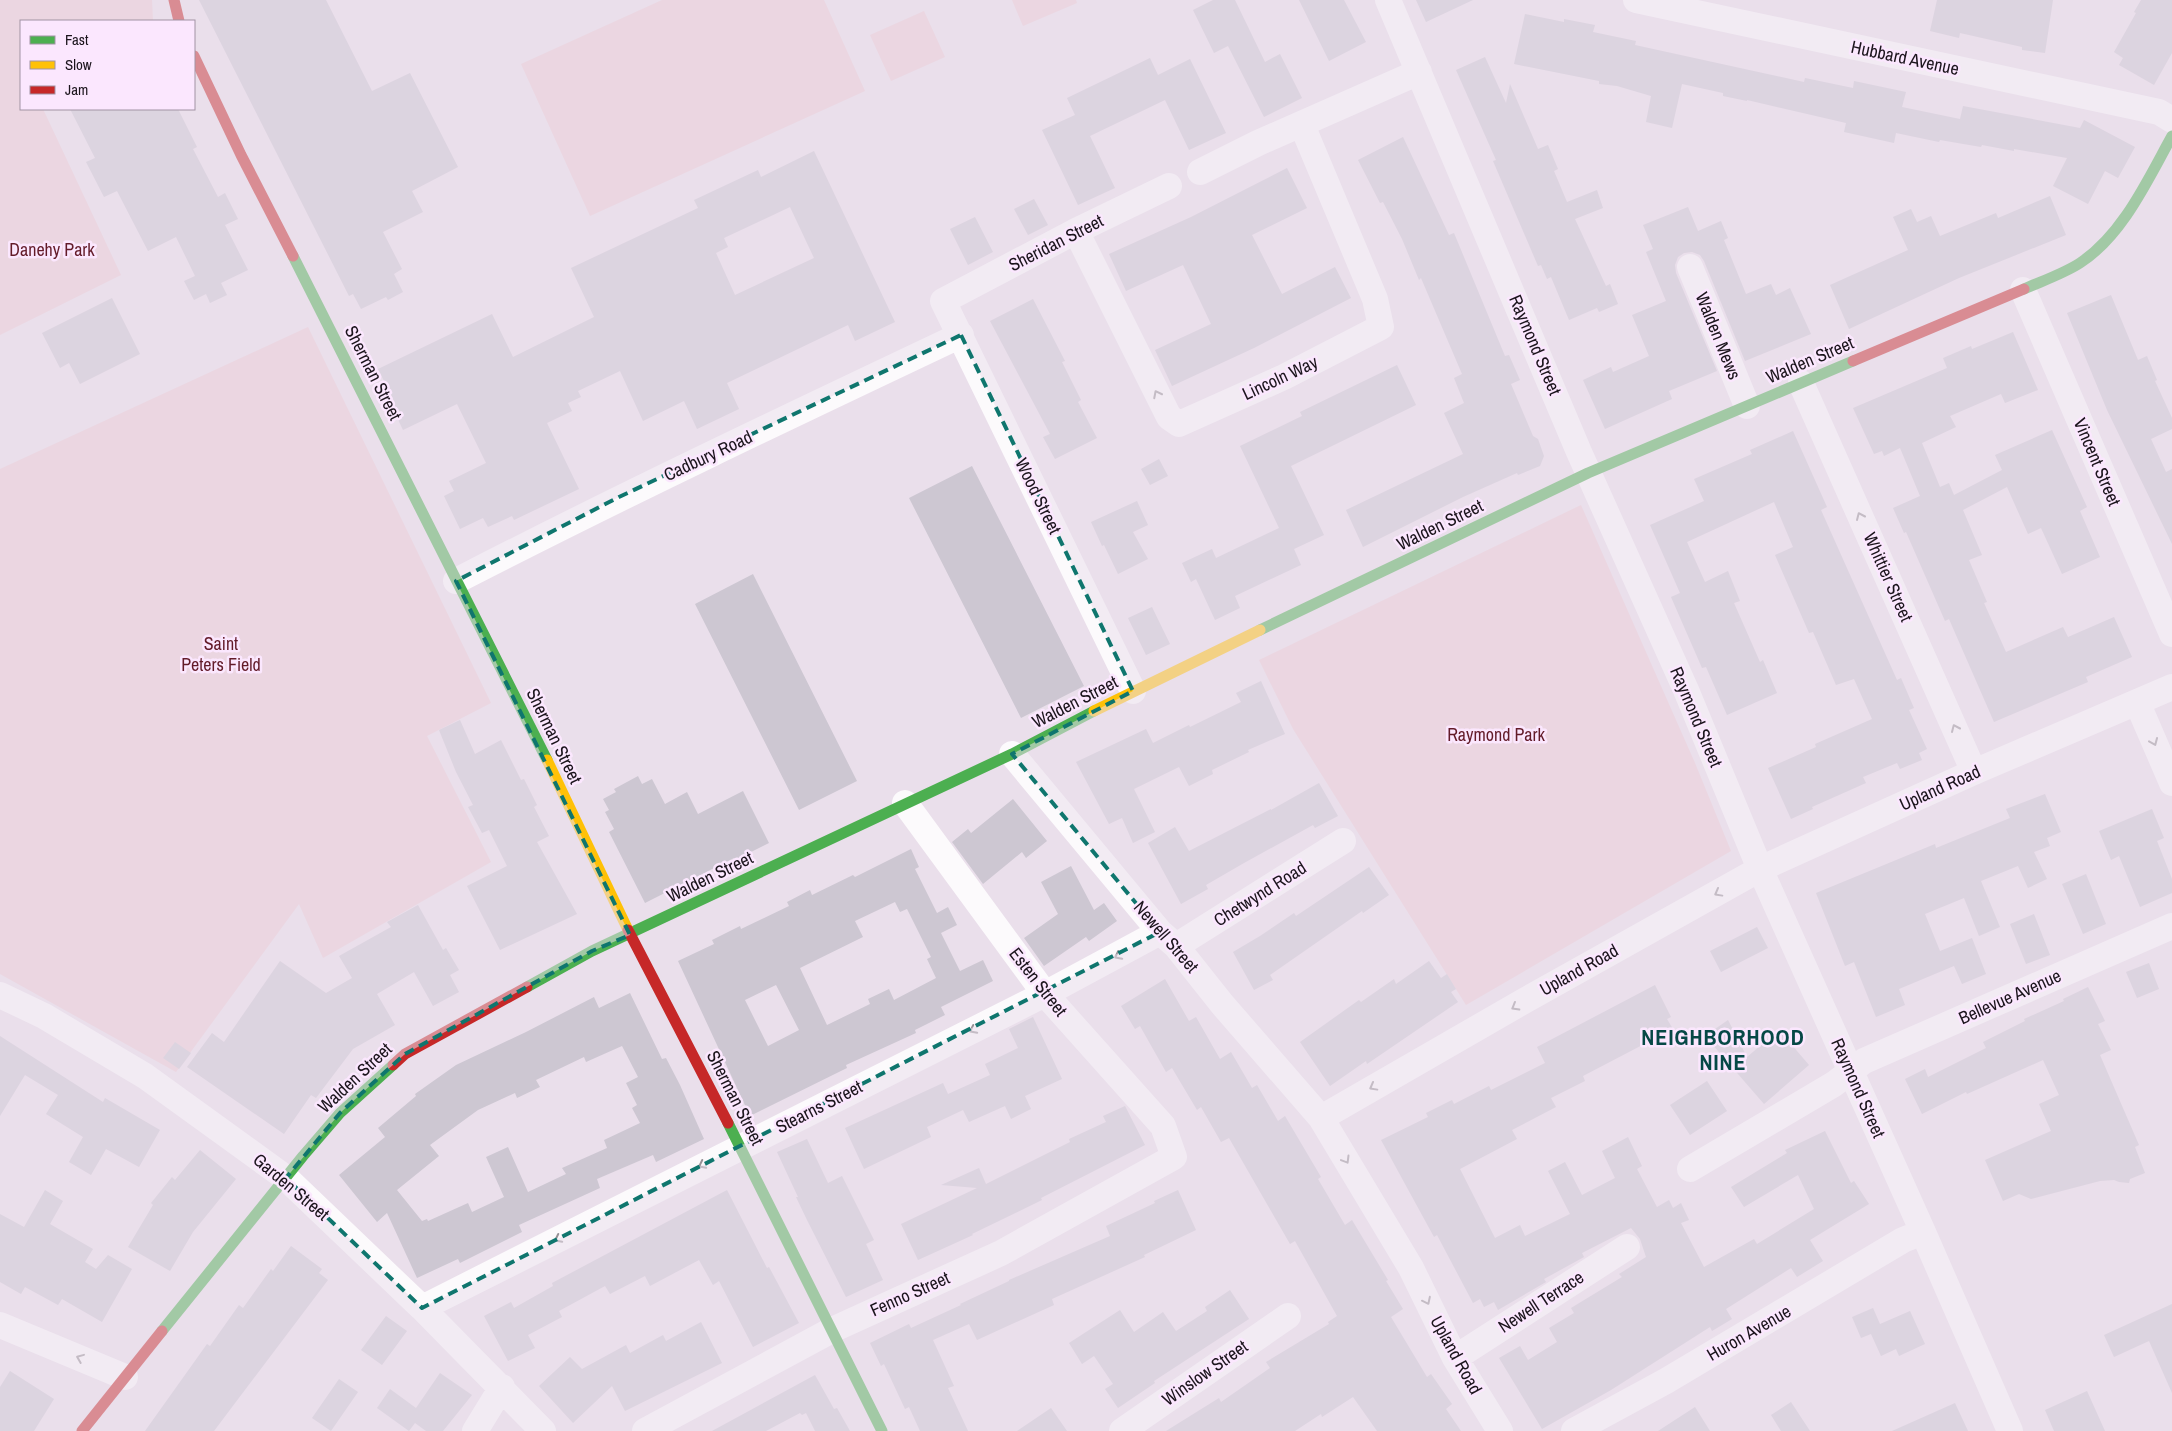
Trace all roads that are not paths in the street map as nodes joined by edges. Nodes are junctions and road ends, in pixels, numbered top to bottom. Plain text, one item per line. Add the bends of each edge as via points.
1 (174, 0) edge
2 (1388, 0) edge
3 (1636, 0) edge
4 (179, 20) edge
5 (195, 58) edge
6 (1419, 72) junction
7 (2172, 120) edge
8 (1302, 125) junction
9 (2172, 136) edge
10 (1200, 172) dead end
11 (1169, 186) dead end
12 (1076, 231) junction
13 (1690, 267) dead end
14 (2023, 290) junction
15 (943, 301) joint
16 (960, 335) junction
17 (1801, 382) junction
18 (1747, 406) junction
19 (1588, 473) junction
20 (456, 580) junction
21 (2172, 634) edge
22 (2172, 687) edge
23 (1133, 691) junction
24 (2137, 702) junction
25 (1012, 754) junction
26 (1974, 772) junction
27 (2172, 783) edge
28 (905, 803) junction
29 (1343, 842) dead end
30 (1760, 869) junction
31 (2172, 926) edge
32 (630, 935) junction
33 (1168, 939) junction
34 (1045, 994) junction
35 (0, 995) edge
36 (1850, 1072) junction
37 (1321, 1118) junction
38 (740, 1146) junction
39 (1174, 1157) joint
40 (1690, 1169) dead end
41 (286, 1178) junction
42 (1923, 1232) junction
43 (1627, 1247) dead end
44 (422, 1308) junction
45 (1288, 1316) dead end
46 (0, 1325) edge
47 (832, 1330) junction
48 (1455, 1358) junction
49 (125, 1376) junction
50 (502, 1388) junction
51 (82, 1431) edge
52 (475, 1431) edge
53 (543, 1431) edge
54 (645, 1431) edge
55 (882, 1431) edge
56 (1122, 1431) edge
57 (1500, 1431) edge
58 (1574, 1431) edge
59 (2010, 1431) edge

1 - 4 street
2 - 6 street, Raymond Street
3 - 7 street, Hubbard Avenue via 2159,112
5 - 20 street, Sherman Street
6 - 8 street
6 - 19 street, Raymond Street
8 - 10 street
8 -> 12 street, Lincoln Way via 1375,299 1381,327 1284,377 1179,424 1169,417
9 - 14 street, Walden Street via 2131,208 2110,236 2083,261
11 - 12 street, Sheridan Street
12 - 15 street, Sheridan Street
13 - 18 street, Walden Mews
14 - 17 street, Walden Street
14 - 21 street, Vincent Street
15 - 16 street, Wood Street
16 - 20 street, Cadbury Road via 619,497
16 - 23 street, Wood Street
17 - 18 street, Walden Street
26 -> 17 street, Whittier Street
18 - 19 street, Walden Street
19 - 23 street, Walden Street
19 - 30 street, Raymond Street via 1686,690
20 - 32 street, Sherman Street via 538,740
22 - 24 street, Upland Road
23 - 25 street, Walden Street
24 - 26 street, Upland Road
24 -> 27 street
25 - 28 street, Walden Street
25 - 33 street, Newell Street
26 - 30 street, Upland Road
28 - 32 street, Walden Street
28 - 34 street, Esten Street
29 - 33 street, Chetwynd Road
30 - 36 street, Raymond Street
30 -> 37 street, Upland Road
31 - 36 street, Bellevue Avenue via 1864,1061
32 - 38 street, Sherman Street
32 - 41 street, Walden Street via 584,955 405,1054 340,1113
33 -> 34 street, Stearns Street
33 - 37 street, Newell Street
34 -> 38 street, Stearns Street
34 - 39 street, Esten Street via 1163,1126
35 - 41 street, Garden Street via 44,1016 145,1076
36 - 40 street, Bellevue Avenue
36 - 42 street, Raymond Street
37 -> 48 street, Upland Road via 1411,1268
38 -> 44 street, Stearns Street
38 - 47 street, Sherman Street
39 - 47 street, Fenno Street via 1001,1253
41 - 44 street, Garden Street
41 - 49 street, Walden Street
42 - 58 street, Huron Avenue via 1903,1240 1666,1382
42 - 59 street, Raymond Street
43 - 48 street, Newell Terrace
44 - 50 street, Garden Street
45 - 56 street, Winslow Street
49 -> 46 street
47 - 54 street, Fenno Street
47 - 55 street, Sherman Street
48 - 57 street, Upland Road
49 - 51 street, Walden Street
50 - 52 street
50 - 53 street, Garden Street

